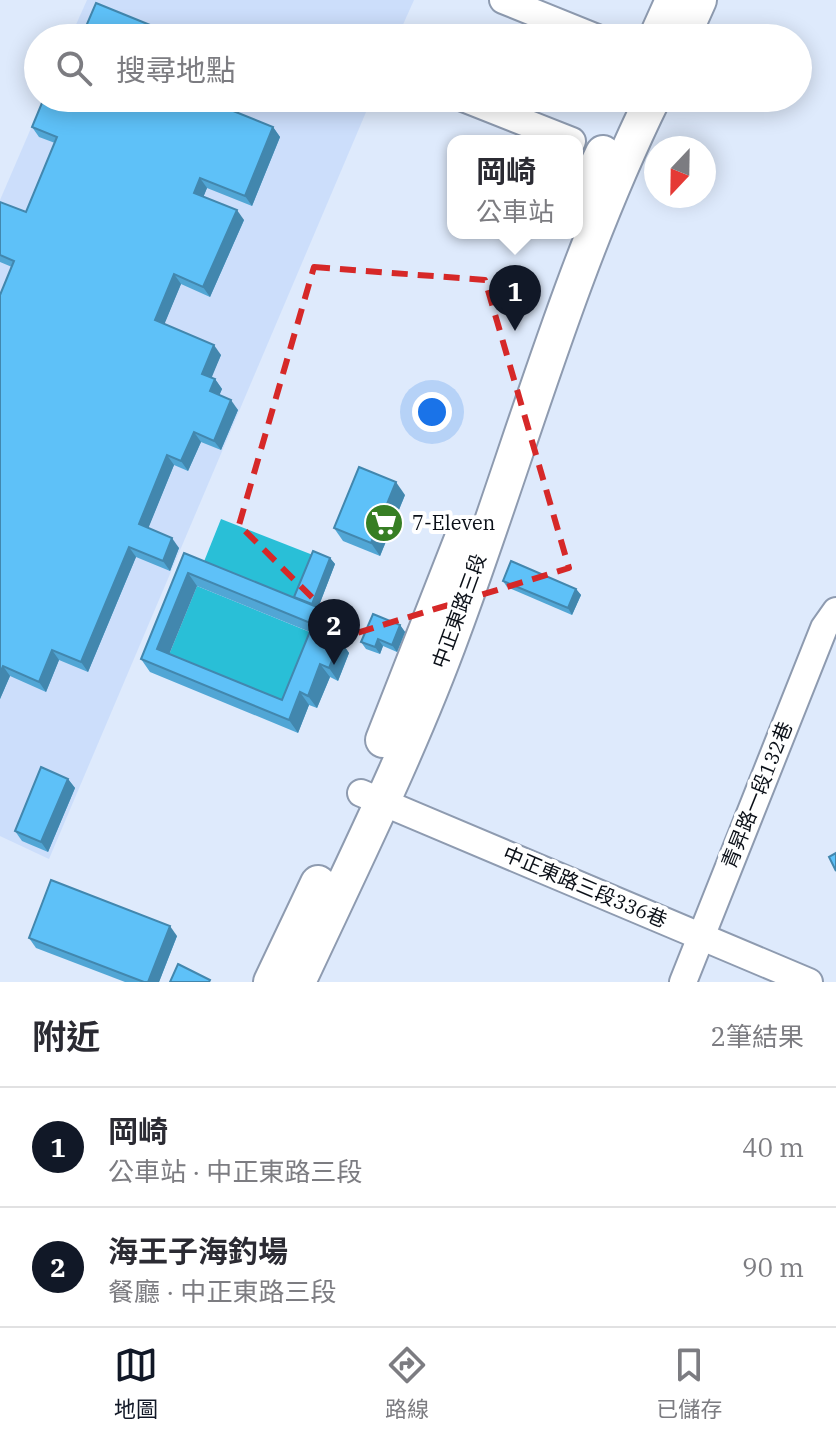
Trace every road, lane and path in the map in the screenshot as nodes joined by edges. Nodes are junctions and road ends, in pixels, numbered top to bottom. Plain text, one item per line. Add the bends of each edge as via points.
1 (503, 0) edge
2 (673, 0) edge
3 (699, 0) edge
4 (562, 24) edge
5 (662, 24) edge
6 (688, 24) edge
7 (498, 112) edge
8 (615, 112) edge
9 (646, 112) edge
10 (556, 135) edge
11 (584, 146) edge
12 (566, 239) edge
13 (836, 611) edge
14 (371, 797) junction
15 (702, 936) junction
16 (271, 982) edge
17 (298, 982) edge
18 (683, 982) edge
19 (809, 982) edge

1 - 4 street
2 - 5 main road
3 - 6 main road
7 - 10 street
8 - 11 main road
9 - 14 main road, 中正東路三段 via 582,262 452,635
12 - 14 main road, 中正東路三段
13 - 15 street, 青昇路一段132巷 via 824,628
14 - 15 street, 中正東路三段336巷
14 - 16 main road, 中正東路三段
14 - 17 main road, 中正東路三段
15 - 18 street, 青昇路一段132巷
15 - 19 street, 中正東路三段336巷

